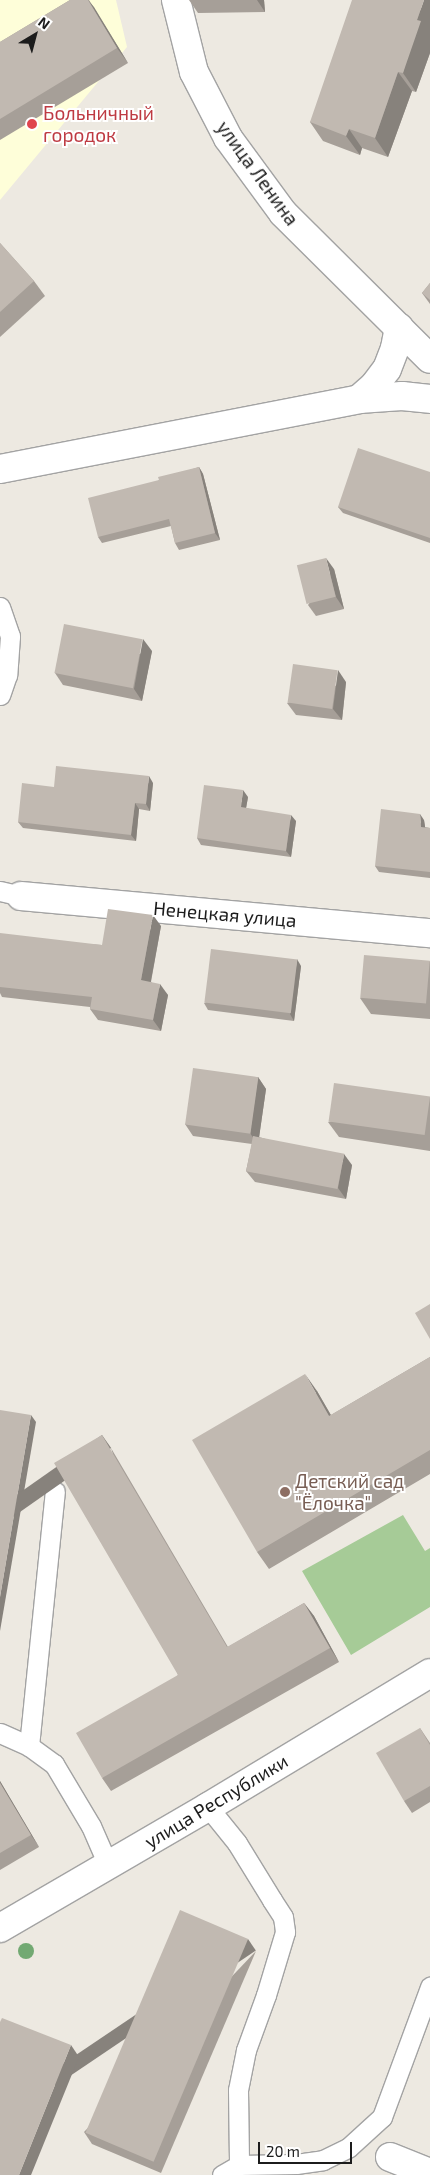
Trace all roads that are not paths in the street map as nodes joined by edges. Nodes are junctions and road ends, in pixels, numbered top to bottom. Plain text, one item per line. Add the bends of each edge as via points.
1 (176, 0) edge
2 (399, 327) junction
3 (430, 359) edge
4 (359, 399) junction
5 (430, 399) edge
6 (0, 469) edge
7 (0, 607) edge
8 (0, 695) edge
9 (10, 893) edge
10 (430, 933) edge
11 (55, 1491) dead end
12 (427, 1679) edge
13 (0, 1733) edge
14 (30, 1746) junction
15 (208, 1807) junction
16 (108, 1865) junction
17 (0, 1928) edge
18 (430, 1986) edge
19 (390, 2157) dead end
20 (238, 2166) junction
21 (430, 2173) edge
22 (222, 2175) edge

1 - 2 street, улица Ленина via 194,72 228,138 283,214
2 - 3 street, улица Ленина
2 - 4 street via 387,369
4 - 5 street via 402,396
4 - 6 street
7 - 8 lane via 10,636 6,675
9 - 10 street, Ненецкая улица
11 - 14 lane
12 - 15 street, улица Республики
13 - 14 lane
14 - 16 lane via 54,1764 91,1826
15 - 16 street, улица Республики
15 - 20 lane via 237,1843 283,1917 286,1932 246,2050 238,2090
16 - 17 street, улица Республики
18 - 20 lane via 382,2118 348,2148 323,2160
19 - 21 street
20 - 22 lane

